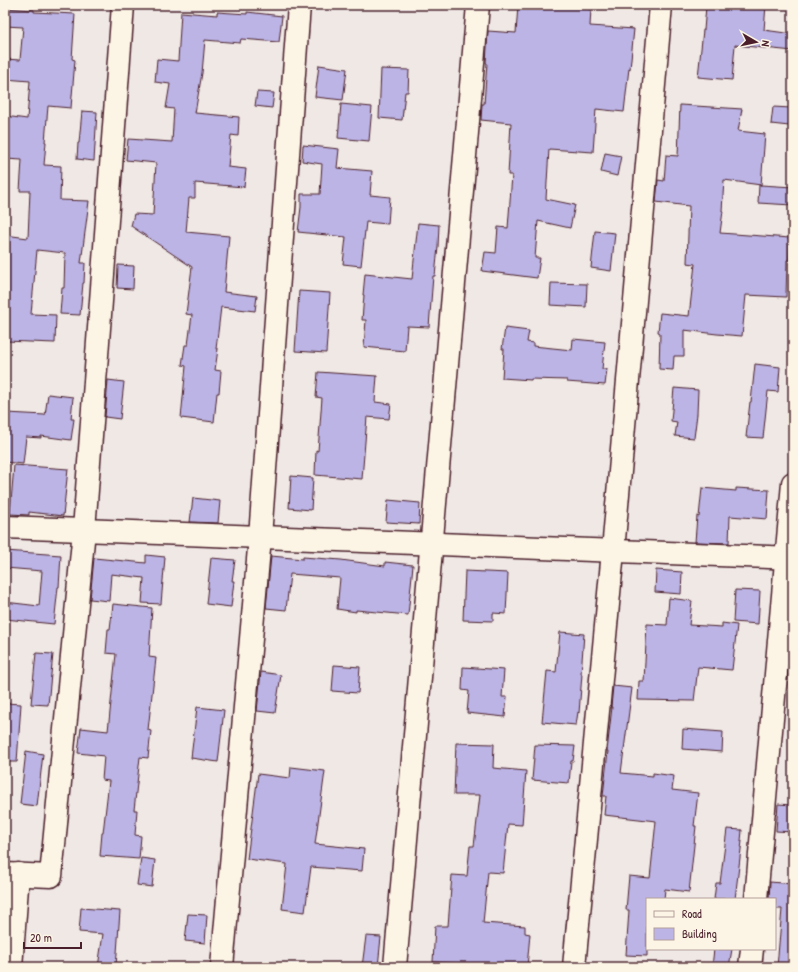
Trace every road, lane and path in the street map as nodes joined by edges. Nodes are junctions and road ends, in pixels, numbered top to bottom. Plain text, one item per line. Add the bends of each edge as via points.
1 (123, 5) edge
2 (299, 5) edge
3 (478, 5) edge
4 (661, 5) edge
5 (793, 483) edge
6 (5, 527) edge
7 (84, 530) junction
8 (260, 537) junction
9 (431, 544) junction
10 (613, 550) junction
11 (790, 557) edge
12 (11, 874) edge
13 (756, 898) edge
14 (752, 950) edge
15 (11, 967) edge
16 (222, 967) edge
17 (395, 967) edge
18 (574, 967) edge
19 (750, 967) edge

1 - 7 street
2 - 8 street
3 - 9 street
4 - 10 street
5 - 11 street
6 - 7 street
7 - 8 street
7 - 12 street via 51,876
8 - 9 street
8 - 16 street
9 - 10 street
9 - 17 street
10 - 11 street
10 - 18 street
11 - 13 street
12 - 15 street
14 - 19 street

